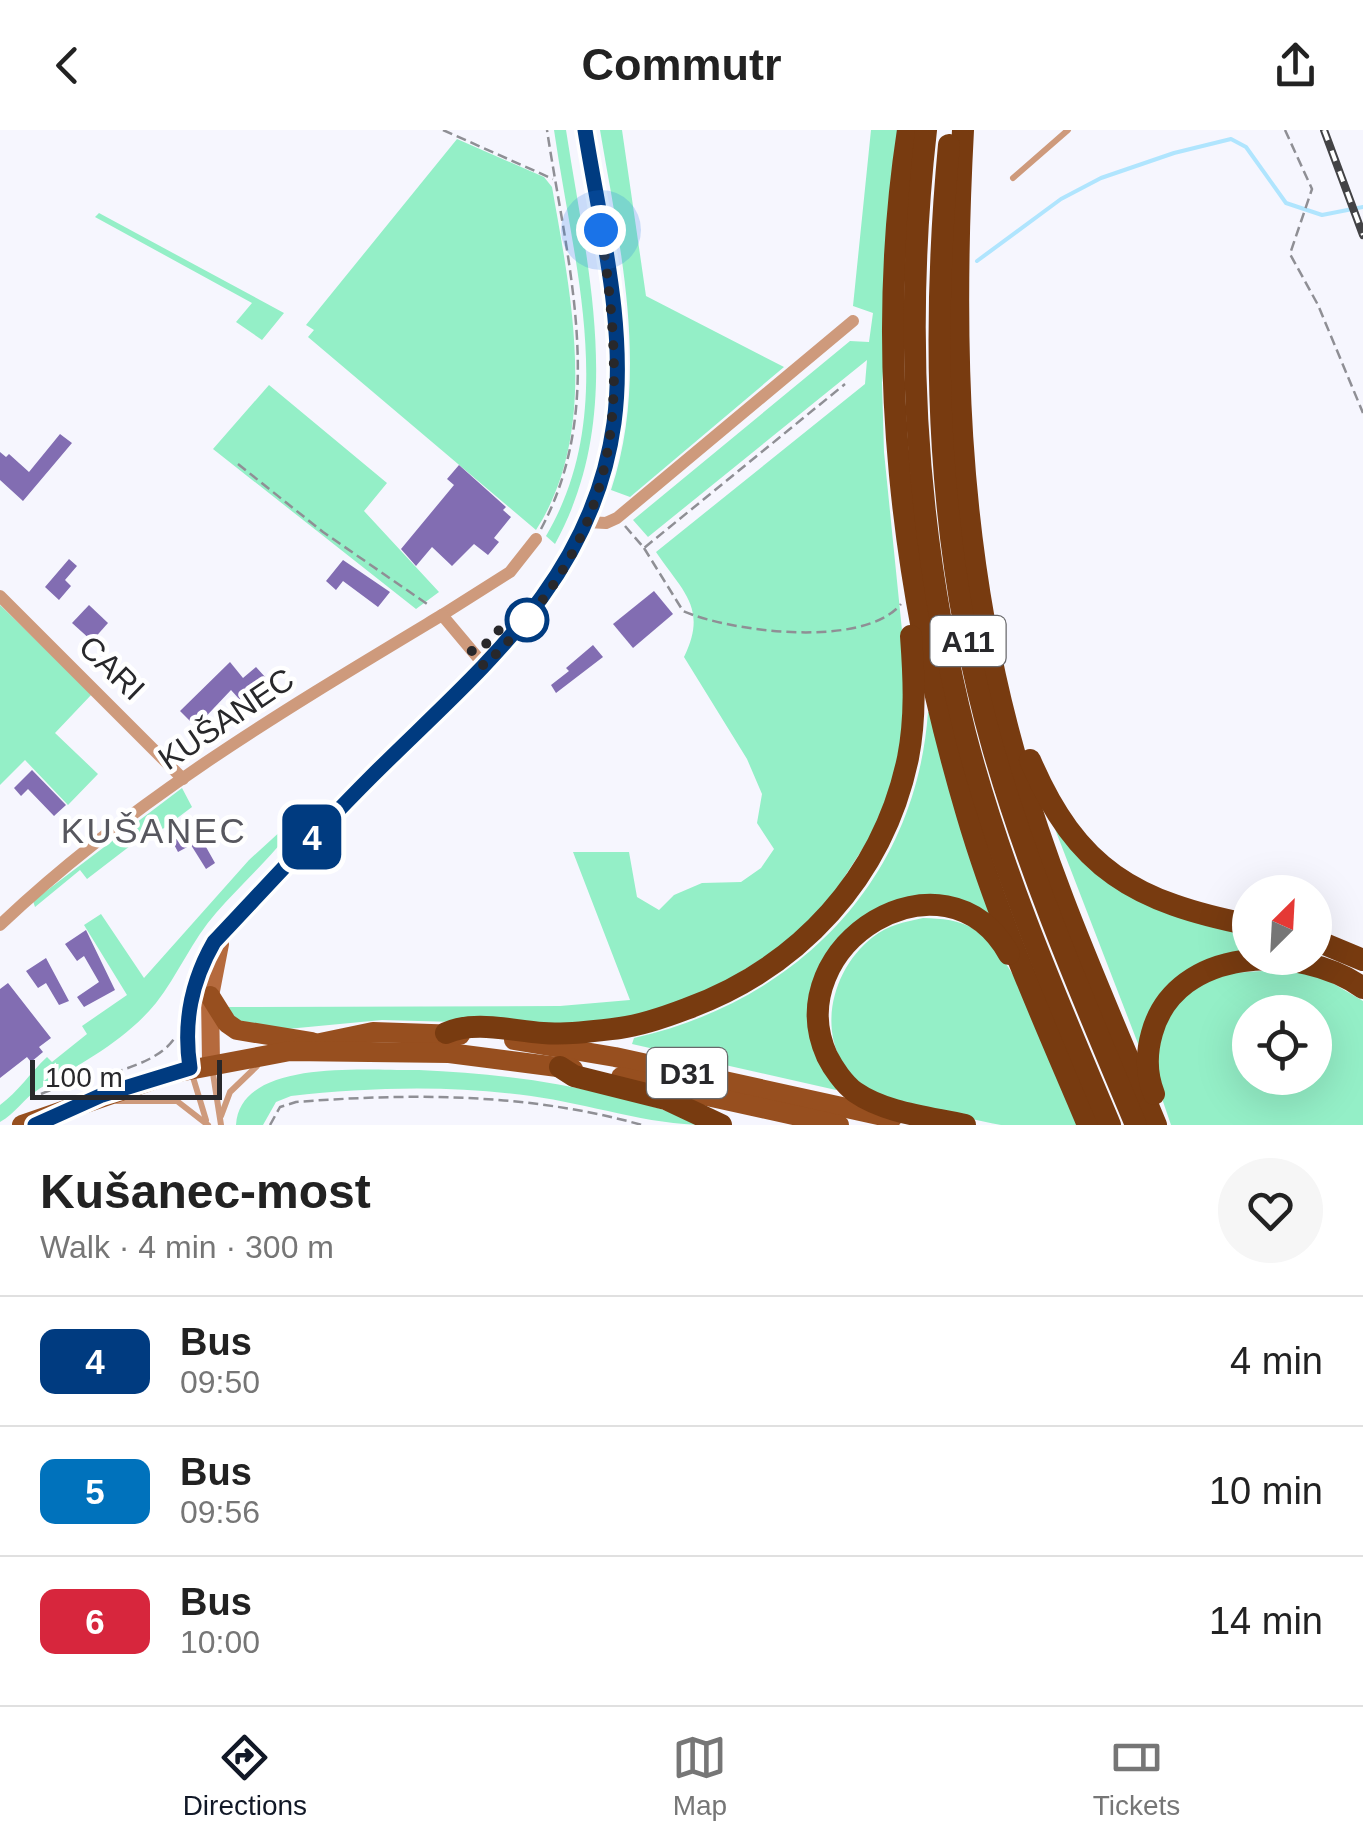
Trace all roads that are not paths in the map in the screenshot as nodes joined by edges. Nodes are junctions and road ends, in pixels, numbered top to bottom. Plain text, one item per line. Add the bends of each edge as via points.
1 (585, 130) edge
2 (908, 130) edge
3 (926, 130) edge
4 (950, 130) edge
5 (964, 130) edge
6 (1068, 130) edge
7 (1014, 178) dead end
8 (853, 321) dead end
9 (903, 504) junction
10 (587, 522) junction
11 (536, 539) road end
12 (0, 596) edge
13 (442, 615) junction
14 (987, 622) junction
15 (484, 666) junction
16 (184, 779) junction
17 (1232, 921) edge
18 (0, 925) edge
19 (225, 930) junction
20 (1332, 947) edge
21 (1363, 960) edge
22 (1363, 988) edge
23 (210, 996) junction
24 (446, 1033) junction
25 (314, 1042) junction
26 (283, 1052) junction
27 (1062, 1062) junction
28 (201, 1066) junction
29 (560, 1067) junction
30 (102, 1095) junction
31 (221, 1121) edge
32 (33, 1123) edge
33 (208, 1125) edge
34 (721, 1125) edge
35 (839, 1125) edge
36 (926, 1125) edge
37 (965, 1125) edge
38 (1088, 1125) edge
39 (1110, 1125) edge
40 (1136, 1125) edge
41 (1156, 1125) edge
42 (1166, 1125) edge

1 - 10 main road via 617,384 608,451
2 - 9 highway via 895,290
3 - 39 highway, A11 via 914,350 921,504 932,579 985,801
4 - 40 highway, A11 via 937,330 947,507 963,610 1009,799
5 - 14 highway via 959,433 972,561
6 - 7 lane
8 - 10 street via 617,518
9 - 24 highway via 898,519 915,691 912,729 899,790 874,850 815,932 738,988 663,1018 548,1034 465,1026
9 - 27 highway via 927,655 967,815
10 - 15 main road via 550,589
11 - 13 street, KUŠANEC via 510,572
12 - 16 street, CARI
13 - 15 street
13 - 16 street, KUŠANEC
14 - 17 highway via 1026,751 1068,834 1138,891
14 - 41 highway via 1024,784
15 - 19 main road
16 - 18 street, KUŠANEC
19 - 23 main road
19 - 28 main road via 192,994 186,1037
20 - 21 highway
22 - 42 highway via 1325,968 1263,959 1232,962 1183,986 1155,1021 1148,1047 1148,1079
23 - 25 main road via 237,1030
23 - 28 main road
24 - 25 main road, D31 via 373,1032
24 - 36 main road, D31 via 615,1057
25 - 26 main road, D31
26 - 28 main road, D31
26 - 29 main road, D31 via 449,1054
26 - 31 lane via 236,1084
27 - 37 highway via 1051,1051 1008,950 986,925 953,908 911,905 865,926 832,962 821,990 818,1015 831,1064 852,1091 879,1105
27 - 38 highway
28 - 30 main road, D31
28 - 31 lane
28 - 33 lane
29 - 34 highway via 666,1099
29 - 35 main road, D31
30 - 32 main road, D31
30 - 33 lane via 177,1101

